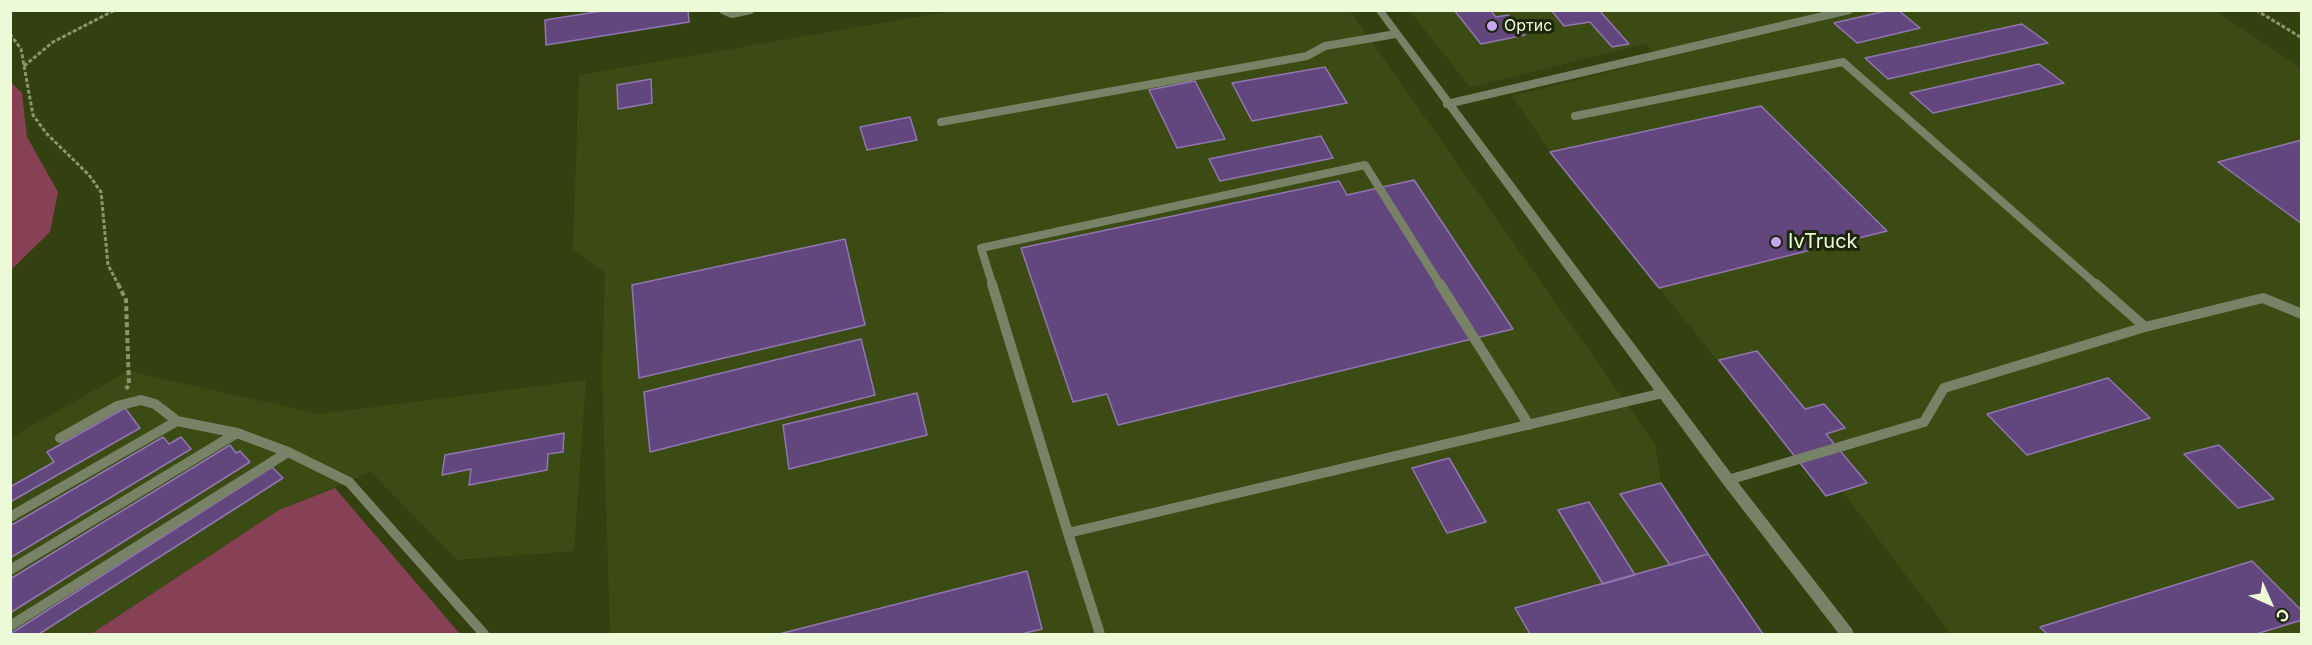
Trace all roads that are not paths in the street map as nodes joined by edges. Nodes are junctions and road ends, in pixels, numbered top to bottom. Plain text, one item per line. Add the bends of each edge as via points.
1 (723, 10) edge
2 (750, 10) edge
3 (1378, 10) edge
4 (1849, 10) edge
5 (1396, 34) junction
6 (1447, 104) junction
7 (1575, 116) dead end
8 (941, 122) dead end
9 (2301, 314) edge
10 (2145, 327) junction
11 (1663, 393) junction
12 (177, 421) junction
13 (1529, 425) junction
14 (237, 433) junction
15 (60, 438) dead end
16 (288, 452) junction
17 (1728, 480) junction
18 (10, 517) edge
19 (1068, 533) junction
20 (10, 570) edge
21 (10, 626) edge
22 (484, 634) edge
23 (1100, 634) edge
24 (1847, 634) edge

1 - 2 lane via 732,14
3 - 5 street
4 - 6 lane
5 - 6 street
5 - 8 lane via 1325,46 1307,56
6 - 11 street
7 - 10 lane via 1843,62
9 - 10 lane via 2263,298
10 - 17 lane via 1944,388 1924,422
11 - 13 lane
11 - 17 street
12 - 14 lane
12 - 15 lane via 155,404 141,400 117,405
12 - 18 lane
13 - 19 lane
13 - 19 lane via 1365,165 981,249
14 - 16 lane
14 - 20 lane
16 - 21 lane
16 - 22 lane via 349,482
17 - 24 street
19 - 23 lane

